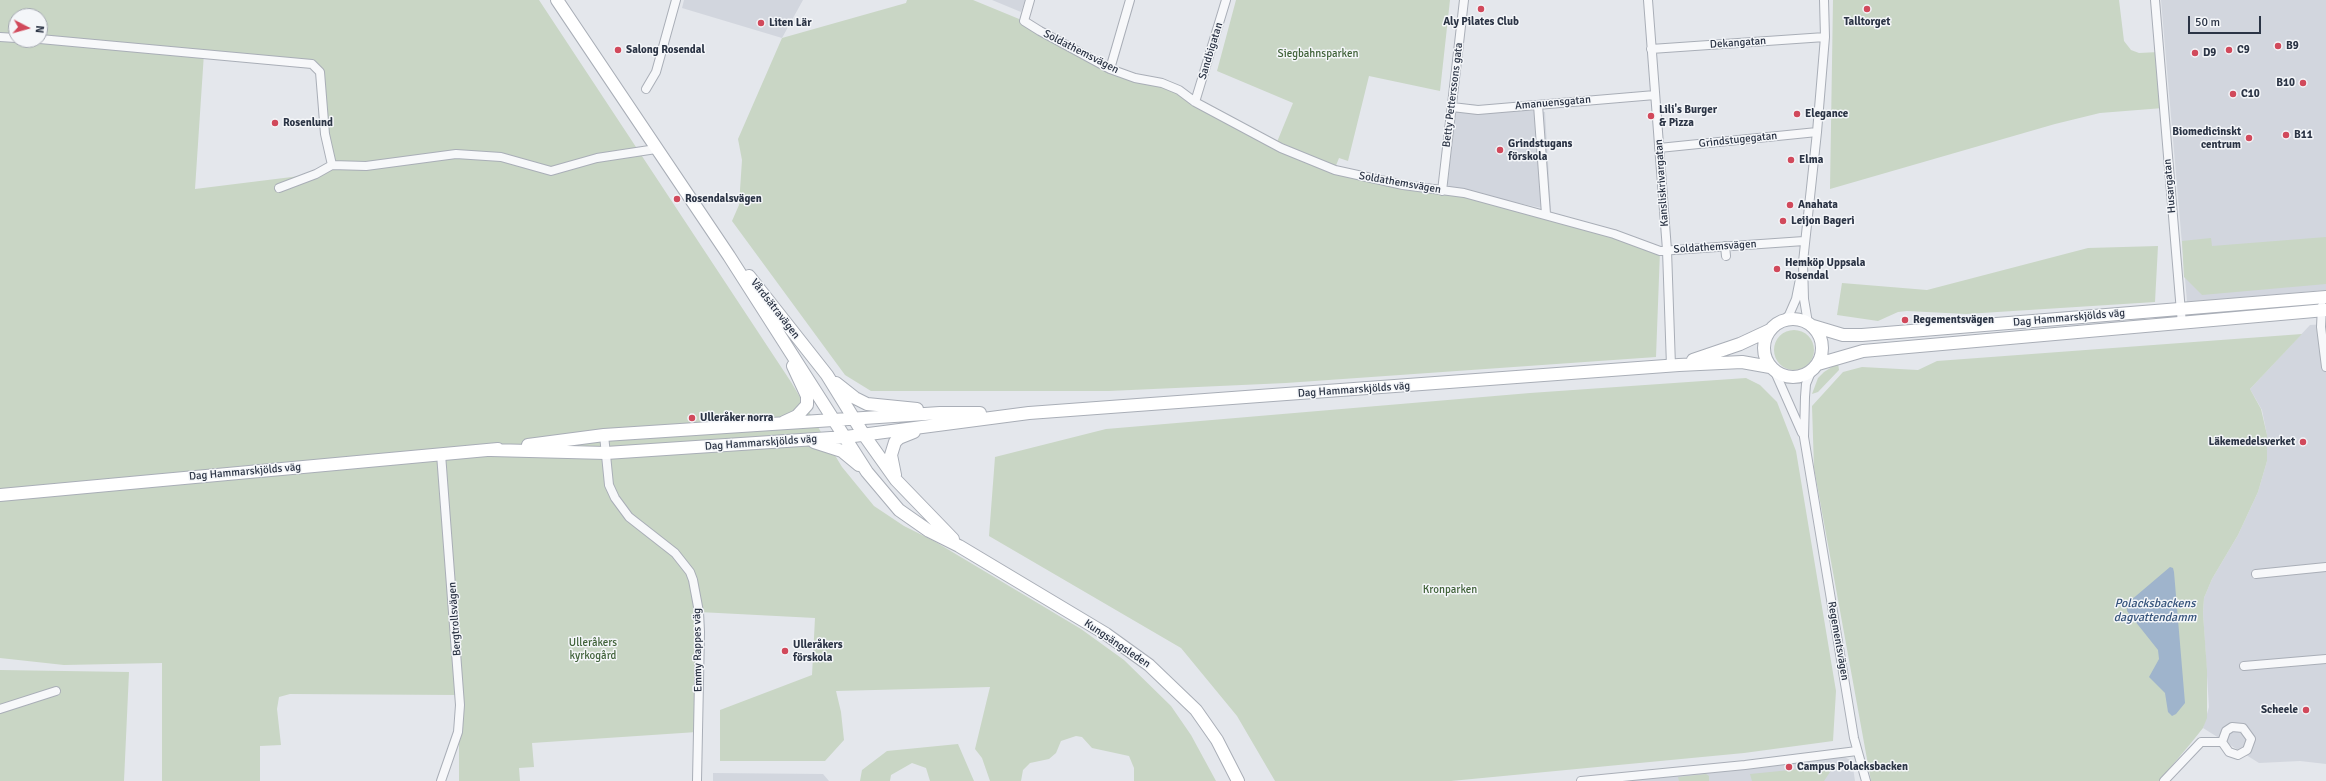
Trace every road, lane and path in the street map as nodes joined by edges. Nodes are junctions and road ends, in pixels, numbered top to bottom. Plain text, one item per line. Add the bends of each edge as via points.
1 (557, 0) edge
2 (676, 0) edge
3 (1030, 0) edge
4 (1130, 0) edge
5 (1226, 0) edge
6 (1464, 0) edge
7 (1648, 0) edge
8 (1824, 0) edge
9 (2155, 0) edge
10 (1824, 37) junction
11 (48, 40) edge
12 (1652, 49) junction
13 (1110, 70) junction
14 (646, 89) dead end
15 (1655, 95) junction
16 (1195, 102) junction
17 (1538, 105) junction
18 (1452, 107) junction
19 (1817, 132) junction
20 (1659, 148) junction
21 (656, 149) junction
22 (332, 166) junction
23 (279, 188) dead end
24 (1442, 191) junction
25 (691, 201) junction
26 (1546, 214) junction
27 (1804, 241) junction
28 (1725, 246) junction
29 (1667, 250) junction
30 (1726, 256) dead end
31 (1803, 262) junction
32 (2325, 297) edge
33 (2180, 309) junction
34 (2324, 311) edge
35 (1783, 321) junction
36 (2182, 324) junction
37 (1810, 325) junction
38 (1770, 330) junction
39 (790, 353) junction
40 (1675, 365) junction
41 (2326, 367) edge
42 (1814, 368) junction
43 (1772, 369) junction
44 (827, 375) junction
45 (855, 419) junction
46 (939, 419) junction
47 (835, 420) junction
48 (780, 424) junction
49 (864, 434) junction
50 (604, 435) junction
51 (846, 437) junction
52 (1804, 437) junction
53 (803, 440) junction
54 (490, 450) junction
55 (606, 453) junction
56 (441, 454) junction
57 (867, 472) junction
58 (896, 480) junction
59 (0, 495) edge
60 (959, 546) junction
61 (2326, 567) edge
62 (2256, 574) dead end
63 (2326, 658) edge
64 (2244, 666) dead end
65 (56, 691) dead end
66 (0, 708) edge
67 (2222, 742) dead end
68 (1857, 751) junction
69 (441, 781) edge
70 (697, 781) edge
71 (1238, 781) edge
72 (1581, 781) edge
73 (1866, 781) edge
74 (2164, 781) edge

1 - 21 main road, Vårdsätravägen
2 - 14 street via 656,72
3 - 13 street, Soldathemsvägen via 1024,21
4 - 13 street
5 - 16 street, Sandbigatan
6 - 18 street, Betty Petterssons gata
7 - 12 street, Kansliskrivargatan
8 - 10 street
9 - 33 street, Husargatan
10 - 12 street, Dekangatan
10 - 19 street
11 - 22 street via 312,64 320,72 325,134
12 - 15 street, Kansliskrivargatan
13 - 16 street, Soldathemsvägen via 1162,83 1179,90
15 - 17 street, Amanuensgatan
15 - 20 street, Kansliskrivargatan
16 - 24 street, Soldathemsvägen via 1313,163 1403,185
17 - 18 street, Amanuensgatan via 1478,110
17 - 26 street
18 - 24 street, Betty Petterssons gata
19 - 20 street, Grindstugegatan
19 - 27 street
20 - 29 street, Kansliskrivargatan
21 - 22 street via 597,158 551,171 501,157 456,154 366,166
21 - 25 main road, Vårdsätravägen
22 - 23 street
24 - 26 street, Soldathemsvägen via 1464,193
25 - 39 main road, Vårdsätravägen
25 - 44 main road, Vårdsätravägen
26 - 29 street, Soldathemsvägen via 1660,251
27 - 28 street, Soldathemsvägen
27 - 31 street
28 - 29 street, Soldathemsvägen
28 - 30 street
29 - 40 street, Kansliskrivargatan via 1670,332
31 - 35 street via 1796,299
31 - 37 street via 1804,299
32 - 33 main road, Dag Hammarskjölds väg
32 - 34 street
33 - 36 street, Husargatan
33 - 37 main road, Dag Hammarskjölds väg via 1862,335 1842,335
34 - 36 main road, Dag Hammarskjölds väg
34 - 41 street
35 - 37 main road via 1799,319
35 - 38 main road
36 - 42 main road, Dag Hammarskjölds väg via 1862,351
37 - 42 main road via 1819,335 1822,345
38 - 40 main road, Dag Hammarskjölds väg via 1740,344
38 - 43 main road via 1765,338 1764,350
39 - 47 main road, Vårdsätravägen
39 - 48 main road via 796,375 807,396 807,405 797,416
40 - 43 main road, Dag Hammarskjölds väg via 1742,362
40 - 46 main road, Dag Hammarskjölds väg
42 - 43 main road via 1794,378 1786,377
42 - 52 street, Regementsvägen via 1806,384
43 - 52 street, Regementsvägen
44 - 45 main road, Vårdsätravägen
44 - 46 main road via 855,398 867,404
45 - 46 main road, Dag Hammarskjölds väg
45 - 47 main road, Dag Hammarskjölds väg
45 - 49 main road, Kungsängsleden
46 - 49 main road, Dag Hammarskjölds väg
46 - 58 main road via 895,442 891,455
47 - 48 main road, Dag Hammarskjölds väg
47 - 51 main road, Kungsängsleden
48 - 50 main road, Dag Hammarskjölds väg
49 - 51 main road, Dag Hammarskjölds väg
49 - 58 main road, Kungsängsleden
50 - 54 main road, Dag Hammarskjölds väg
50 - 55 street, Emmy Rappes väg
51 - 53 main road, Dag Hammarskjölds väg
51 - 57 main road, Kungsängsleden
52 - 68 street, Regementsvägen
53 - 55 main road, Dag Hammarskjölds väg
53 - 57 main road via 842,451
54 - 55 main road, Dag Hammarskjölds väg
54 - 56 main road, Dag Hammarskjölds väg
55 - 70 street, Emmy Rappes väg via 612,494 622,509 675,553 693,580 700,632
56 - 59 main road, Dag Hammarskjölds väg
56 - 69 street, Bergtrollsvägen via 460,705 458,732
57 - 60 main road, Kungsängsleden via 899,510 929,531
58 - 60 main road, Kungsängsleden
60 - 71 main road, Kungsängsleden via 1106,634 1149,665 1196,710
61 - 62 street
63 - 64 street
65 - 66 street
67 - 74 street via 2201,742
68 - 72 street
68 - 73 street, Regementsvägen

